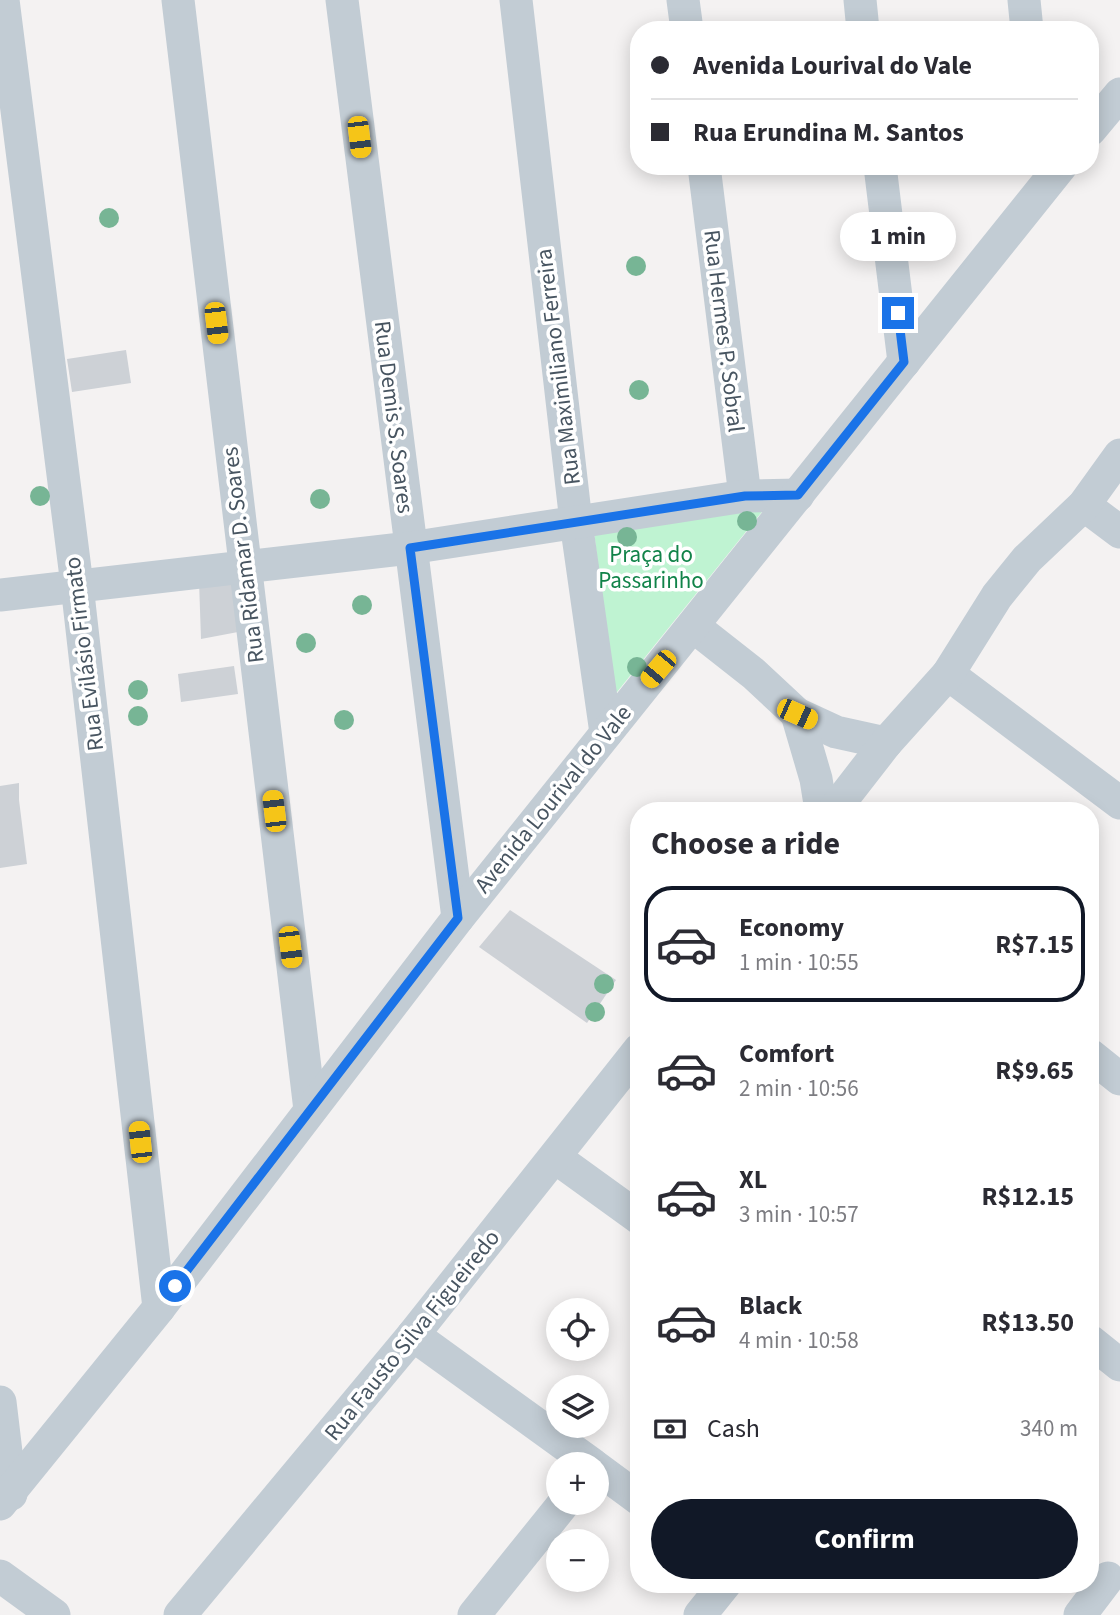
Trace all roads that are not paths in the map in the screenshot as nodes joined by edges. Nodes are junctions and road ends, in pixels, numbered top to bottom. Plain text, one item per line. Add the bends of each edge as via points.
1 (3, 0) edge
2 (178, 0) edge
3 (341, 0) edge
4 (516, 0) edge
5 (683, 0) edge
6 (860, 0) edge
7 (1024, 0) edge
8 (686, 21) edge
9 (862, 21) edge
10 (1026, 21) edge
11 (1120, 94) edge
12 (1099, 119) edge
13 (705, 175) edge
14 (881, 175) edge
15 (1046, 175) edge
16 (904, 362) junction
17 (1120, 455) edge
18 (798, 495) junction
19 (745, 496) junction
20 (1084, 505) junction
21 (576, 522) junction
22 (1120, 532) edge
23 (410, 548) junction
24 (244, 566) junction
25 (77, 585) junction
26 (0, 595) edge
27 (694, 626) junction
28 (947, 674) junction
29 (797, 714) junction
30 (606, 733) junction
31 (886, 743) junction
32 (820, 802) edge
33 (840, 802) edge
34 (1120, 803) edge
35 (458, 918) junction
36 (630, 1062) edge
37 (1099, 1062) edge
38 (1120, 1079) edge
39 (310, 1110) junction
40 (556, 1158) junction
41 (630, 1211) edge
42 (159, 1308) junction
43 (413, 1335) junction
44 (1099, 1348) edge
45 (1120, 1365) edge
46 (0, 1402) edge
47 (576, 1452) edge
48 (609, 1476) edge
49 (630, 1492) edge
50 (5, 1499) edge
51 (554, 1515) edge
52 (0, 1576) edge
53 (718, 1593) edge
54 (1095, 1593) edge
55 (54, 1615) edge
56 (180, 1615) edge
57 (474, 1615) edge
58 (700, 1615) edge
59 (1080, 1615) edge

1 - 25 street, Rua Evilásio Firmato
2 - 24 street, Rua Ridamar D. Soares
3 - 23 street, Rua Demis S. Soares
4 - 21 street, Rua Maximiliano Ferreira
5 - 8 street
6 - 9 street
7 - 10 street
11 - 12 street
13 - 19 street, Rua Hermes P. Sobral
14 - 16 street
15 - 16 street, Avenida Lourival do Vale
16 - 18 street, Avenida Lourival do Vale
17 - 20 street
18 - 19 street
18 - 27 street, Avenida Lourival do Vale
19 - 21 street
20 - 22 street
20 - 28 street via 1027,559 997,596
21 - 23 street
21 - 30 street, Rua Maximiliano Ferreira
23 - 24 street
23 - 35 street, Rua Demis S. Soares
24 - 25 street
24 - 39 street, Rua Ridamar D. Soares
25 - 26 street
25 - 42 street, Rua Evilásio Firmato
27 - 29 street
27 - 30 street, Avenida Lourival do Vale
28 - 31 street
28 - 34 street
29 - 31 street via 836,732
29 - 32 street
30 - 35 street, Avenida Lourival do Vale
31 - 33 street
35 - 39 street, Avenida Lourival do Vale
36 - 40 street, Rua Fausto Silva Figueiredo
37 - 38 street
39 - 42 street, Avenida Lourival do Vale
40 - 41 street
40 - 43 street, Rua Fausto Silva Figueiredo
42 - 50 street, Avenida Lourival do Vale
43 - 47 street
43 - 56 street, Rua Fausto Silva Figueiredo
44 - 45 street
46 - 50 street
48 - 49 street
51 - 57 street
52 - 55 street
53 - 58 street
54 - 59 street

